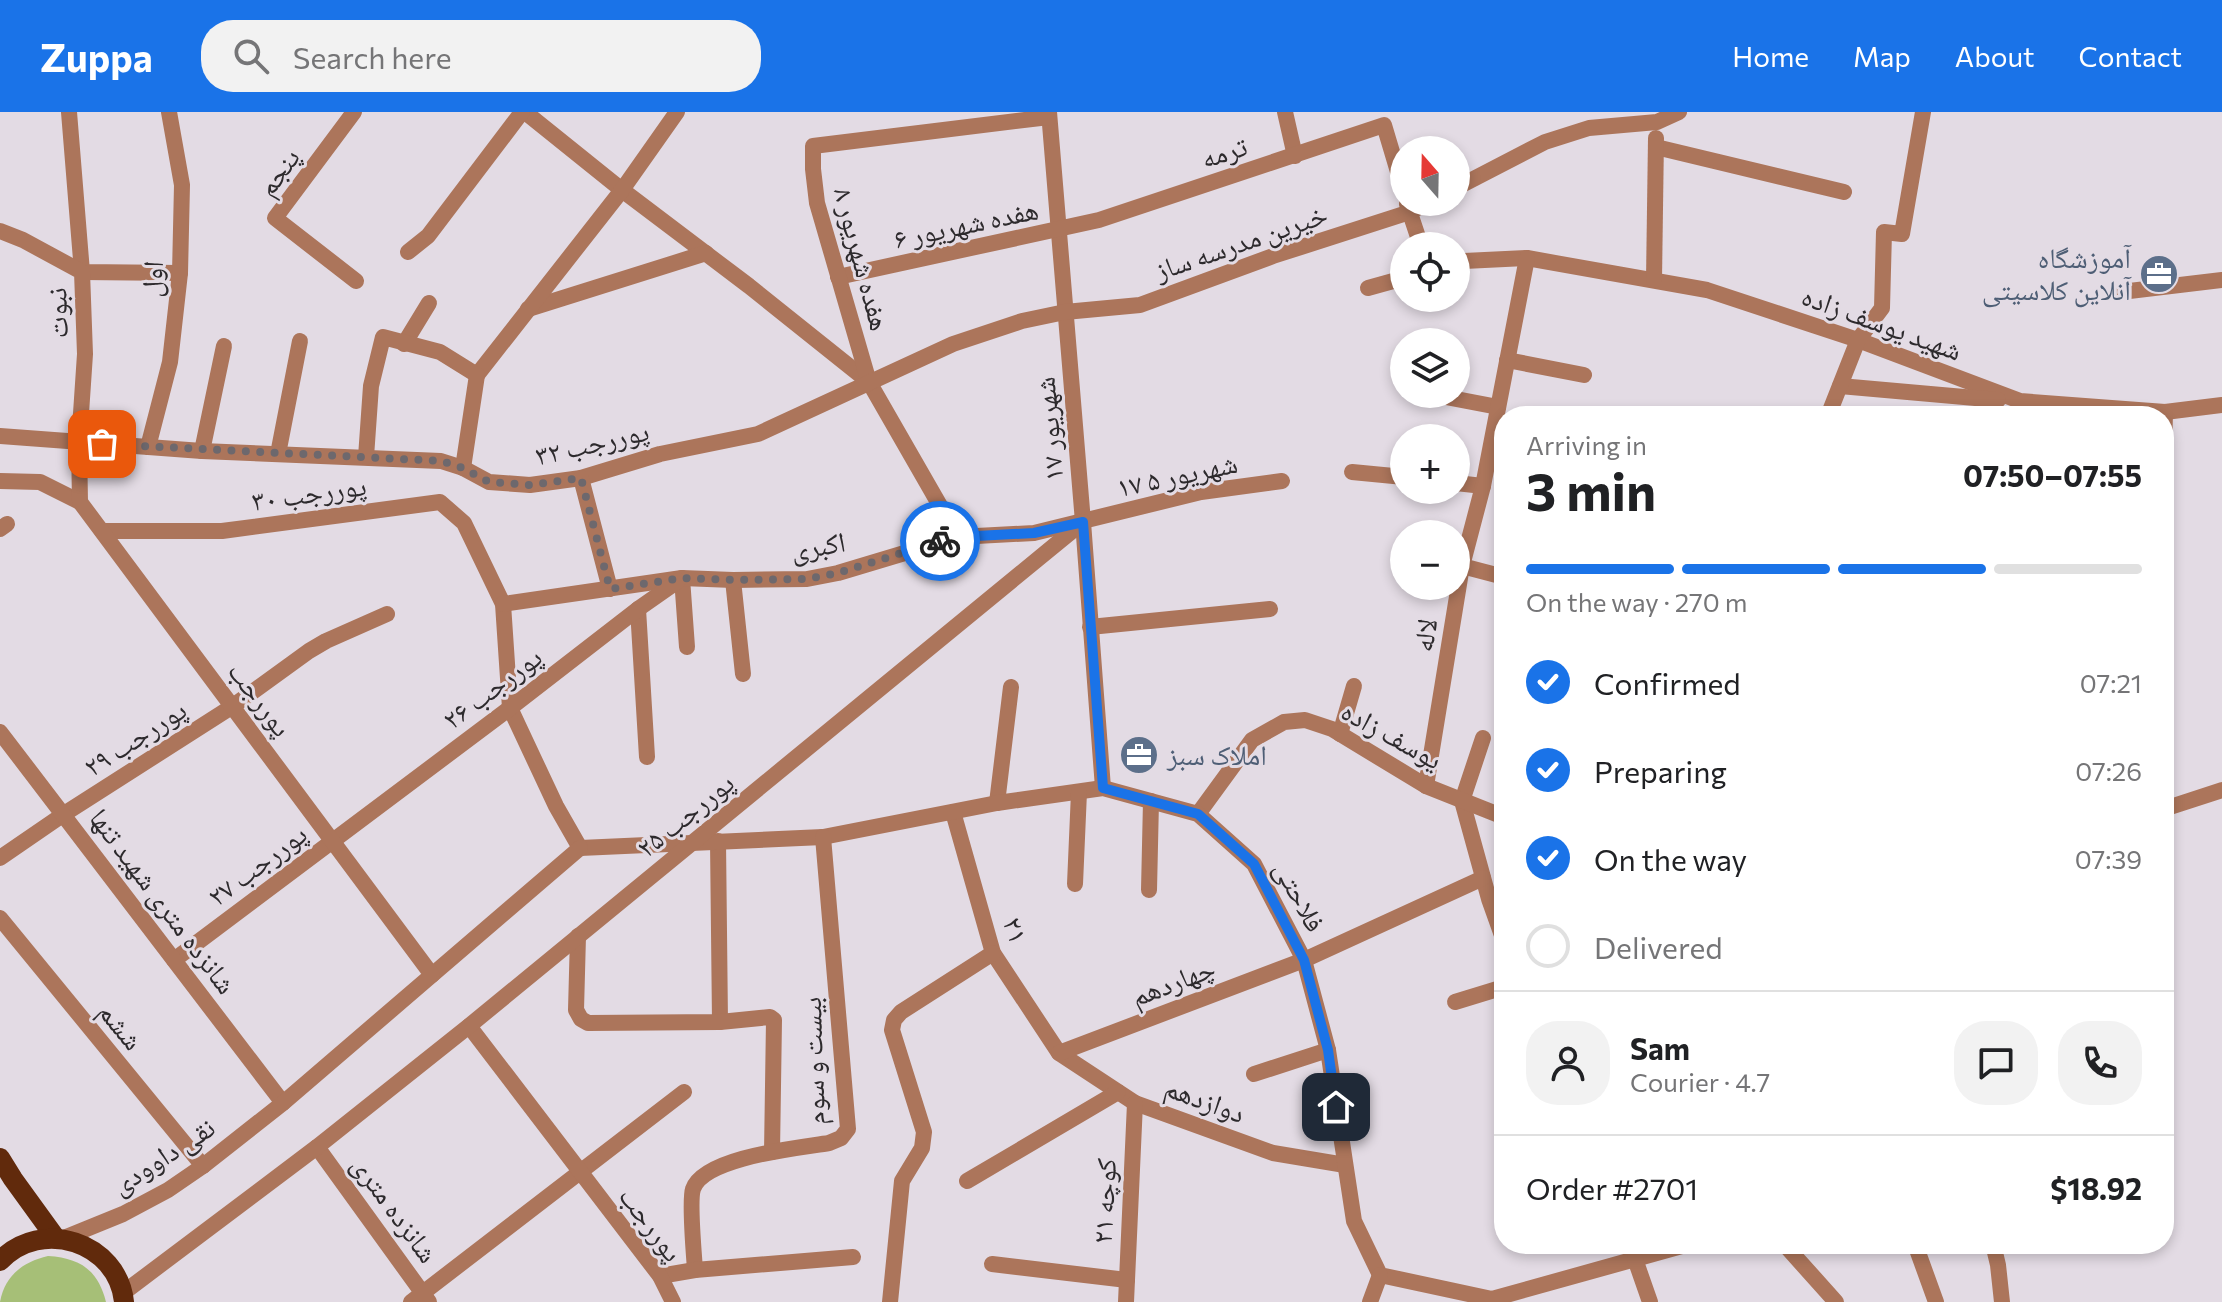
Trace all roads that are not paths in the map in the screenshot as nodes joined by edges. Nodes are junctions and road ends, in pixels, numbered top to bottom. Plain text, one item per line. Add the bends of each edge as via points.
1 (69, 112) edge
2 (169, 112) edge
3 (354, 112) edge
4 (523, 112) edge
5 (677, 112) edge
6 (1285, 112) edge
7 (1609, 112) edge
8 (1679, 112) edge
9 (1923, 112) edge
10 (1049, 115) edge
11 (1657, 122) junction
12 (1624, 125) junction
13 (1390, 145) edge
14 (1656, 147) junction
15 (1295, 156) junction
16 (1470, 181) edge
17 (622, 190) junction
18 (1844, 192) dead end
19 (1390, 214) edge
20 (0, 231) edge
21 (1058, 231) junction
22 (408, 252) dead end
23 (706, 253) junction
24 (1527, 258) junction
25 (1470, 261) edge
26 (82, 272) junction
27 (180, 273) junction
28 (838, 277) junction
29 (1654, 280) junction
30 (2222, 280) edge
31 (356, 281) dead end
32 (1390, 282) edge
33 (1368, 288) dead end
34 (2121, 292) dead end
35 (429, 303) dead end
36 (528, 309) junction
37 (1065, 312) junction
38 (1858, 340) junction
39 (300, 341) dead end
40 (404, 344) junction
41 (224, 346) dead end
42 (1507, 360) junction
43 (477, 375) junction
44 (1584, 375) dead end
45 (869, 382) junction
46 (1840, 386) junction
47 (2020, 401) junction
48 (1470, 402) edge
49 (2222, 405) edge
50 (1494, 406) edge
51 (1498, 406) edge
52 (1832, 406) edge
53 (2086, 406) edge
54 (2174, 411) edge
55 (1494, 428) edge
56 (0, 436) edge
57 (79, 443) junction
58 (148, 447) junction
59 (202, 451) junction
60 (278, 454) junction
61 (366, 457) junction
62 (463, 468) junction
63 (1352, 472) dead end
64 (1390, 476) edge
65 (581, 478) junction
66 (0, 481) edge
67 (1282, 481) dead end
68 (1470, 485) edge
69 (1483, 486) junction
70 (80, 502) junction
71 (1083, 522) junction
72 (102, 531) junction
73 (1470, 536) edge
74 (958, 537) junction
75 (1470, 568) edge
76 (1494, 574) edge
77 (682, 578) junction
78 (733, 580) junction
79 (610, 589) junction
80 (1456, 600) edge
81 (503, 604) junction
82 (638, 609) junction
83 (1270, 609) dead end
84 (387, 614) dead end
85 (1090, 627) junction
86 (687, 647) dead end
87 (743, 674) dead end
88 (1354, 686) dead end
89 (1011, 687) dead end
90 (233, 706) junction
91 (510, 708) junction
92 (0, 732) edge
93 (1340, 734) junction
94 (1483, 738) dead end
95 (647, 757) dead end
96 (1426, 786) junction
97 (1103, 788) junction
98 (2222, 790) edge
99 (1079, 792) junction
100 (1151, 801) junction
101 (1462, 801) junction
102 (997, 803) junction
103 (2174, 806) edge
104 (953, 812) junction
105 (1494, 813) edge
106 (64, 814) junction
107 (1198, 814) junction
108 (823, 837) junction
109 (333, 841) junction
110 (718, 841) junction
111 (691, 844) junction
112 (580, 848) junction
113 (0, 858) edge
114 (1483, 878) junction
115 (1075, 884) dead end
116 (1149, 890) dead end
117 (1494, 911) edge
118 (0, 918) edge
119 (578, 936) junction
120 (993, 953) junction
121 (174, 960) junction
122 (1304, 960) junction
123 (432, 975) junction
124 (1494, 990) edge
125 (1455, 1002) dead end
126 (720, 1022) junction
127 (469, 1026) junction
128 (1328, 1050) junction
129 (1059, 1053) junction
130 (1254, 1074) dead end
131 (684, 1092) dead end
132 (1118, 1092) junction
133 (283, 1103) junction
134 (1135, 1103) junction
135 (317, 1147) junction
136 (772, 1152) junction
137 (0, 1158) edge
138 (1345, 1165) junction
139 (203, 1166) junction
140 (580, 1173) junction
141 (967, 1181) dead end
142 (7, 1187) edge
143 (59, 1238) junction
144 (1653, 1254) edge
145 (1793, 1254) edge
146 (1919, 1254) edge
147 (1995, 1254) edge
148 (853, 1257) dead end
149 (1635, 1259) junction
150 (0, 1261) edge
151 (992, 1264) dead end
152 (695, 1270) junction
153 (1380, 1275) junction
154 (660, 1276) junction
155 (1127, 1280) junction
156 (124, 1298) edge
157 (421, 1299) edge
158 (1493, 1300) edge
159 (673, 1302) edge
160 (890, 1302) edge
161 (1126, 1302) edge
162 (1370, 1302) edge
163 (1650, 1302) edge
164 (1836, 1302) edge
165 (1936, 1302) edge
166 (2002, 1302) edge

1 - 26 street
2 - 27 street, اول via 182,185
3 - 31 street, پنجم via 275,218
4 - 17 street
4 - 22 street via 428,236
5 - 17 street
6 - 15 street
7 - 12 street
8 - 11 street
9 - 38 street via 1902,234 1884,232 1882,308
10 - 21 street, ۱۷ شهریور
10 - 28 street, هفده شهریور ۸ via 813,146 817,203
11 - 12 street
11 - 14 street
12 - 16 street via 1589,128 1545,142
13 - 15 street, ترمه via 1384,125
14 - 18 street
14 - 29 street
15 - 21 street, ترمه
17 - 23 street
17 - 36 street
19 - 37 street, خیرین مدرسه ساز via 1140,305
20 - 26 street, نبوت
21 - 28 street, هفده شهریور ۶
21 - 37 street, ۱۷ شهریور
23 - 36 street
23 - 45 street
24 - 25 street, شهید یوسف زاده
24 - 29 street, شهید یوسف زاده
24 - 42 street, لاله
26 - 27 street
26 - 57 street, نبوت via 85,354
27 - 58 street, اول via 170,362
28 - 45 street, هفده شهریور ۸
29 - 38 street, شهید یوسف زاده via 1707,290
30 - 34 street
32 - 33 street
35 - 40 street
36 - 43 street
37 - 45 street, خیرین مدرسه ساز via 953,344
37 - 71 street, ۱۷ شهریور
38 - 46 street
38 - 47 street, شهید یوسف زاده
39 - 60 street
40 - 43 street via 440,352
40 - 61 street via 383,337 371,386
41 - 59 street
42 - 44 street
42 - 51 street, لاله
43 - 62 street
45 - 65 street, پوررجب ۳۲ via 758,434 660,454
45 - 74 street
46 - 47 street
46 - 52 street
47 - 53 street, شهید یوسف زاده
48 - 50 street
49 - 54 street, شهید یوسف زاده
55 - 69 street, لاله
56 - 57 street, پوررجب ۳۲
57 - 58 street, پوررجب ۳۲
57 - 70 street
58 - 59 street, پوررجب ۳۲
59 - 60 street, پوررجب ۳۲
60 - 61 street, پوررجب ۳۲
61 - 62 street, پوررجب ۳۲ via 441,461
62 - 65 street, پوررجب ۳۲ via 489,482 530,485
63 - 64 street
65 - 79 street
66 - 70 street via 40,482
67 - 71 street, ۱۷ شهریور ۵ via 1201,492
68 - 69 street
69 - 73 street, لاله
70 - 72 street, پوررجب
71 - 74 street, ۱۷ شهریور ۵ via 1034,533
71 - 85 street, ۱۷ شهریور
71 - 111 street, پوررجب ۲۵
72 - 81 street, پوررجب ۳۰ via 222,531 440,502 464,523
72 - 90 street, پوررجب
74 - 78 street, اکبری via 807,579
75 - 76 street
77 - 78 street, اکبری
77 - 79 street, اکبری
77 - 82 street, پوررجب ۲۶
77 - 86 street
78 - 87 street
79 - 81 street, اکبری
80 - 96 street, لاله
81 - 91 street, پوررجب ۳۰
82 - 91 street, پوررجب ۲۶
82 - 95 street
83 - 85 street
84 - 90 street, پوررجب ۲۹ via 326,641
85 - 97 street, ۱۷ شهریور
88 - 93 street
89 - 102 street
90 - 106 street, پوررجب ۲۹
90 - 109 street, پوررجب
91 - 109 street, پوررجب ۲۶
91 - 112 street
92 - 106 street, شانزده متری شهید تنها
93 - 96 street, یوسف زاده
93 - 107 street, یوسف زاده via 1305,720 1266,730 1252,740
94 - 101 street
96 - 101 street, یوسف زاده
97 - 99 street, فلاحتی
97 - 100 street, فلاحتی
98 - 103 street
99 - 102 street, فلاحتی
99 - 115 street
100 - 107 street, فلاحتی
100 - 116 street
101 - 105 street, یوسف زاده
101 - 114 street
102 - 104 street, فلاحتی
104 - 108 street, فلاحتی
104 - 120 street, ۲۱
106 - 113 street, پوررجب ۲۹
106 - 121 street, شانزده متری شهید تنها
107 - 122 street, فلاحتی via 1254,864
108 - 110 street, فلاحتی
108 - 136 street, بیست و سوم via 848,1129 835,1141
109 - 121 street, پوررجب ۲۷
109 - 123 street, پوررجب
110 - 111 street, فلاحتی
110 - 126 street
111 - 112 street, فلاحتی
111 - 119 street, پوررجب ۲۵
112 - 123 street
114 - 117 street
114 - 122 street, چهاردهم
118 - 139 street, ششم
119 - 126 street via 576,1010 581,1019
119 - 127 street, پوررجب ۲۵
120 - 129 street, ۲۱
120 - 160 street via 894,1020 892,1030 924,1132 922,1148 902,1181
121 - 133 street, شانزده متری شهید تنها
122 - 128 street, فلاحتی
122 - 129 street, چهاردهم
123 - 133 street
124 - 125 street
126 - 136 street via 774,1020
127 - 135 street, پوررجب ۲۵
127 - 140 street, پوررجب
128 - 130 street
128 - 138 street, فلاحتی
129 - 132 street, دوازدهم
131 - 140 street
132 - 134 street, دوازدهم
132 - 141 street
133 - 139 street, نقی داوودی
134 - 138 street, دوازدهم via 1273,1153
134 - 155 street, کوچه ۲۱
135 - 156 street
135 - 157 street, شانزده متری
136 - 152 street, بیست و سوم via 740,1159 697,1183 692,1195
137 - 142 main road
138 - 153 street, فلاحتی via 1354,1221
139 - 143 street, نقی داوودی via 123,1214
140 - 154 street, پوررجب
140 - 157 street
142 - 143 main road
143 - 150 main road via 18,1246
143 - 156 main road via 102,1257 112,1267
144 - 149 street
145 - 164 street
146 - 165 street
147 - 166 street
148 - 152 street
149 - 158 street
149 - 163 street
151 - 155 street
152 - 154 street
153 - 158 street
153 - 162 street
154 - 159 street, پوررجب
155 - 161 street, کوچه ۲۱

